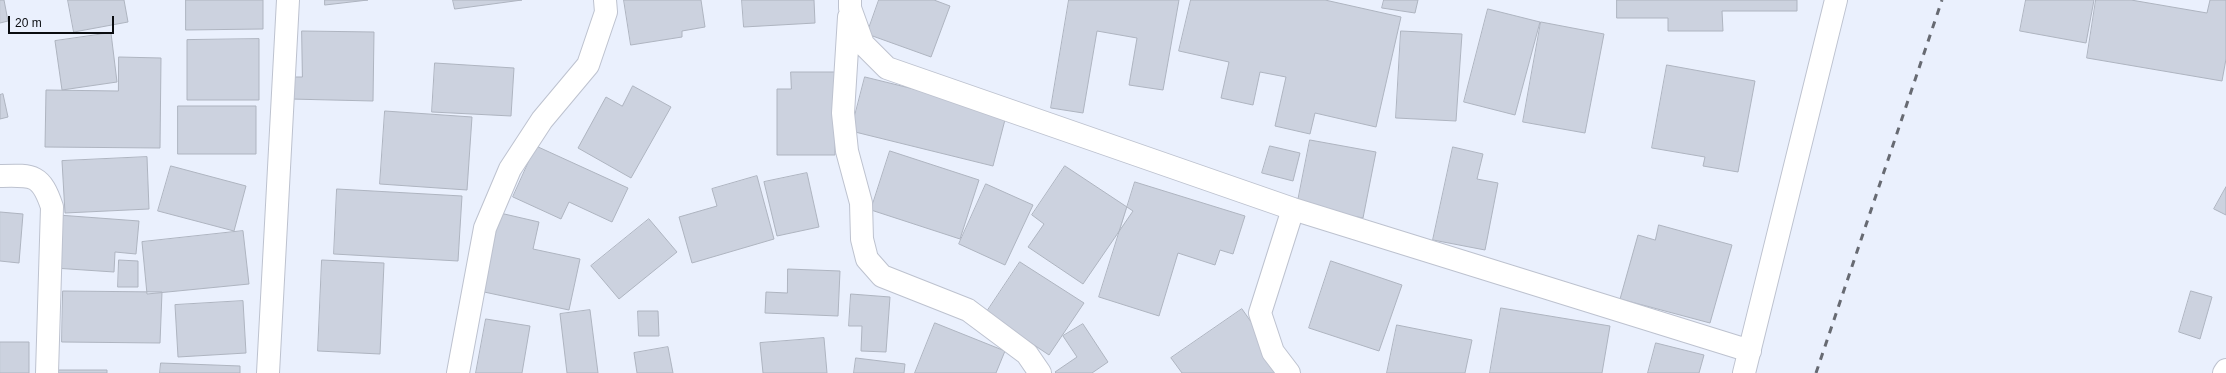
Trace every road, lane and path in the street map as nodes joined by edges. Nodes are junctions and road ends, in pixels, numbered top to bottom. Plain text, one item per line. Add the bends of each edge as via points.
1 (288, 0) edge
2 (605, 0) edge
3 (1836, 0) edge
4 (850, 4) edge
5 (0, 176) edge
6 (1293, 209) junction
7 (1750, 351) junction
8 (2226, 370) edge
9 (47, 373) edge
10 (268, 373) edge
11 (458, 373) edge
12 (1040, 373) edge
13 (1289, 373) edge
14 (1744, 373) edge
15 (2224, 373) edge

1 - 10 street
2 - 11 street via 606,12 588,65 542,120 510,169 485,228
3 - 7 street
4 - 6 street via 863,44 887,68
4 - 12 street via 843,113 847,151 861,203 862,239 867,259 882,276 968,310 1027,354
5 - 9 street via 26,176 40,182 52,207
6 - 7 street
6 - 13 street via 1260,313 1273,352
7 - 14 street
8 - 15 street

